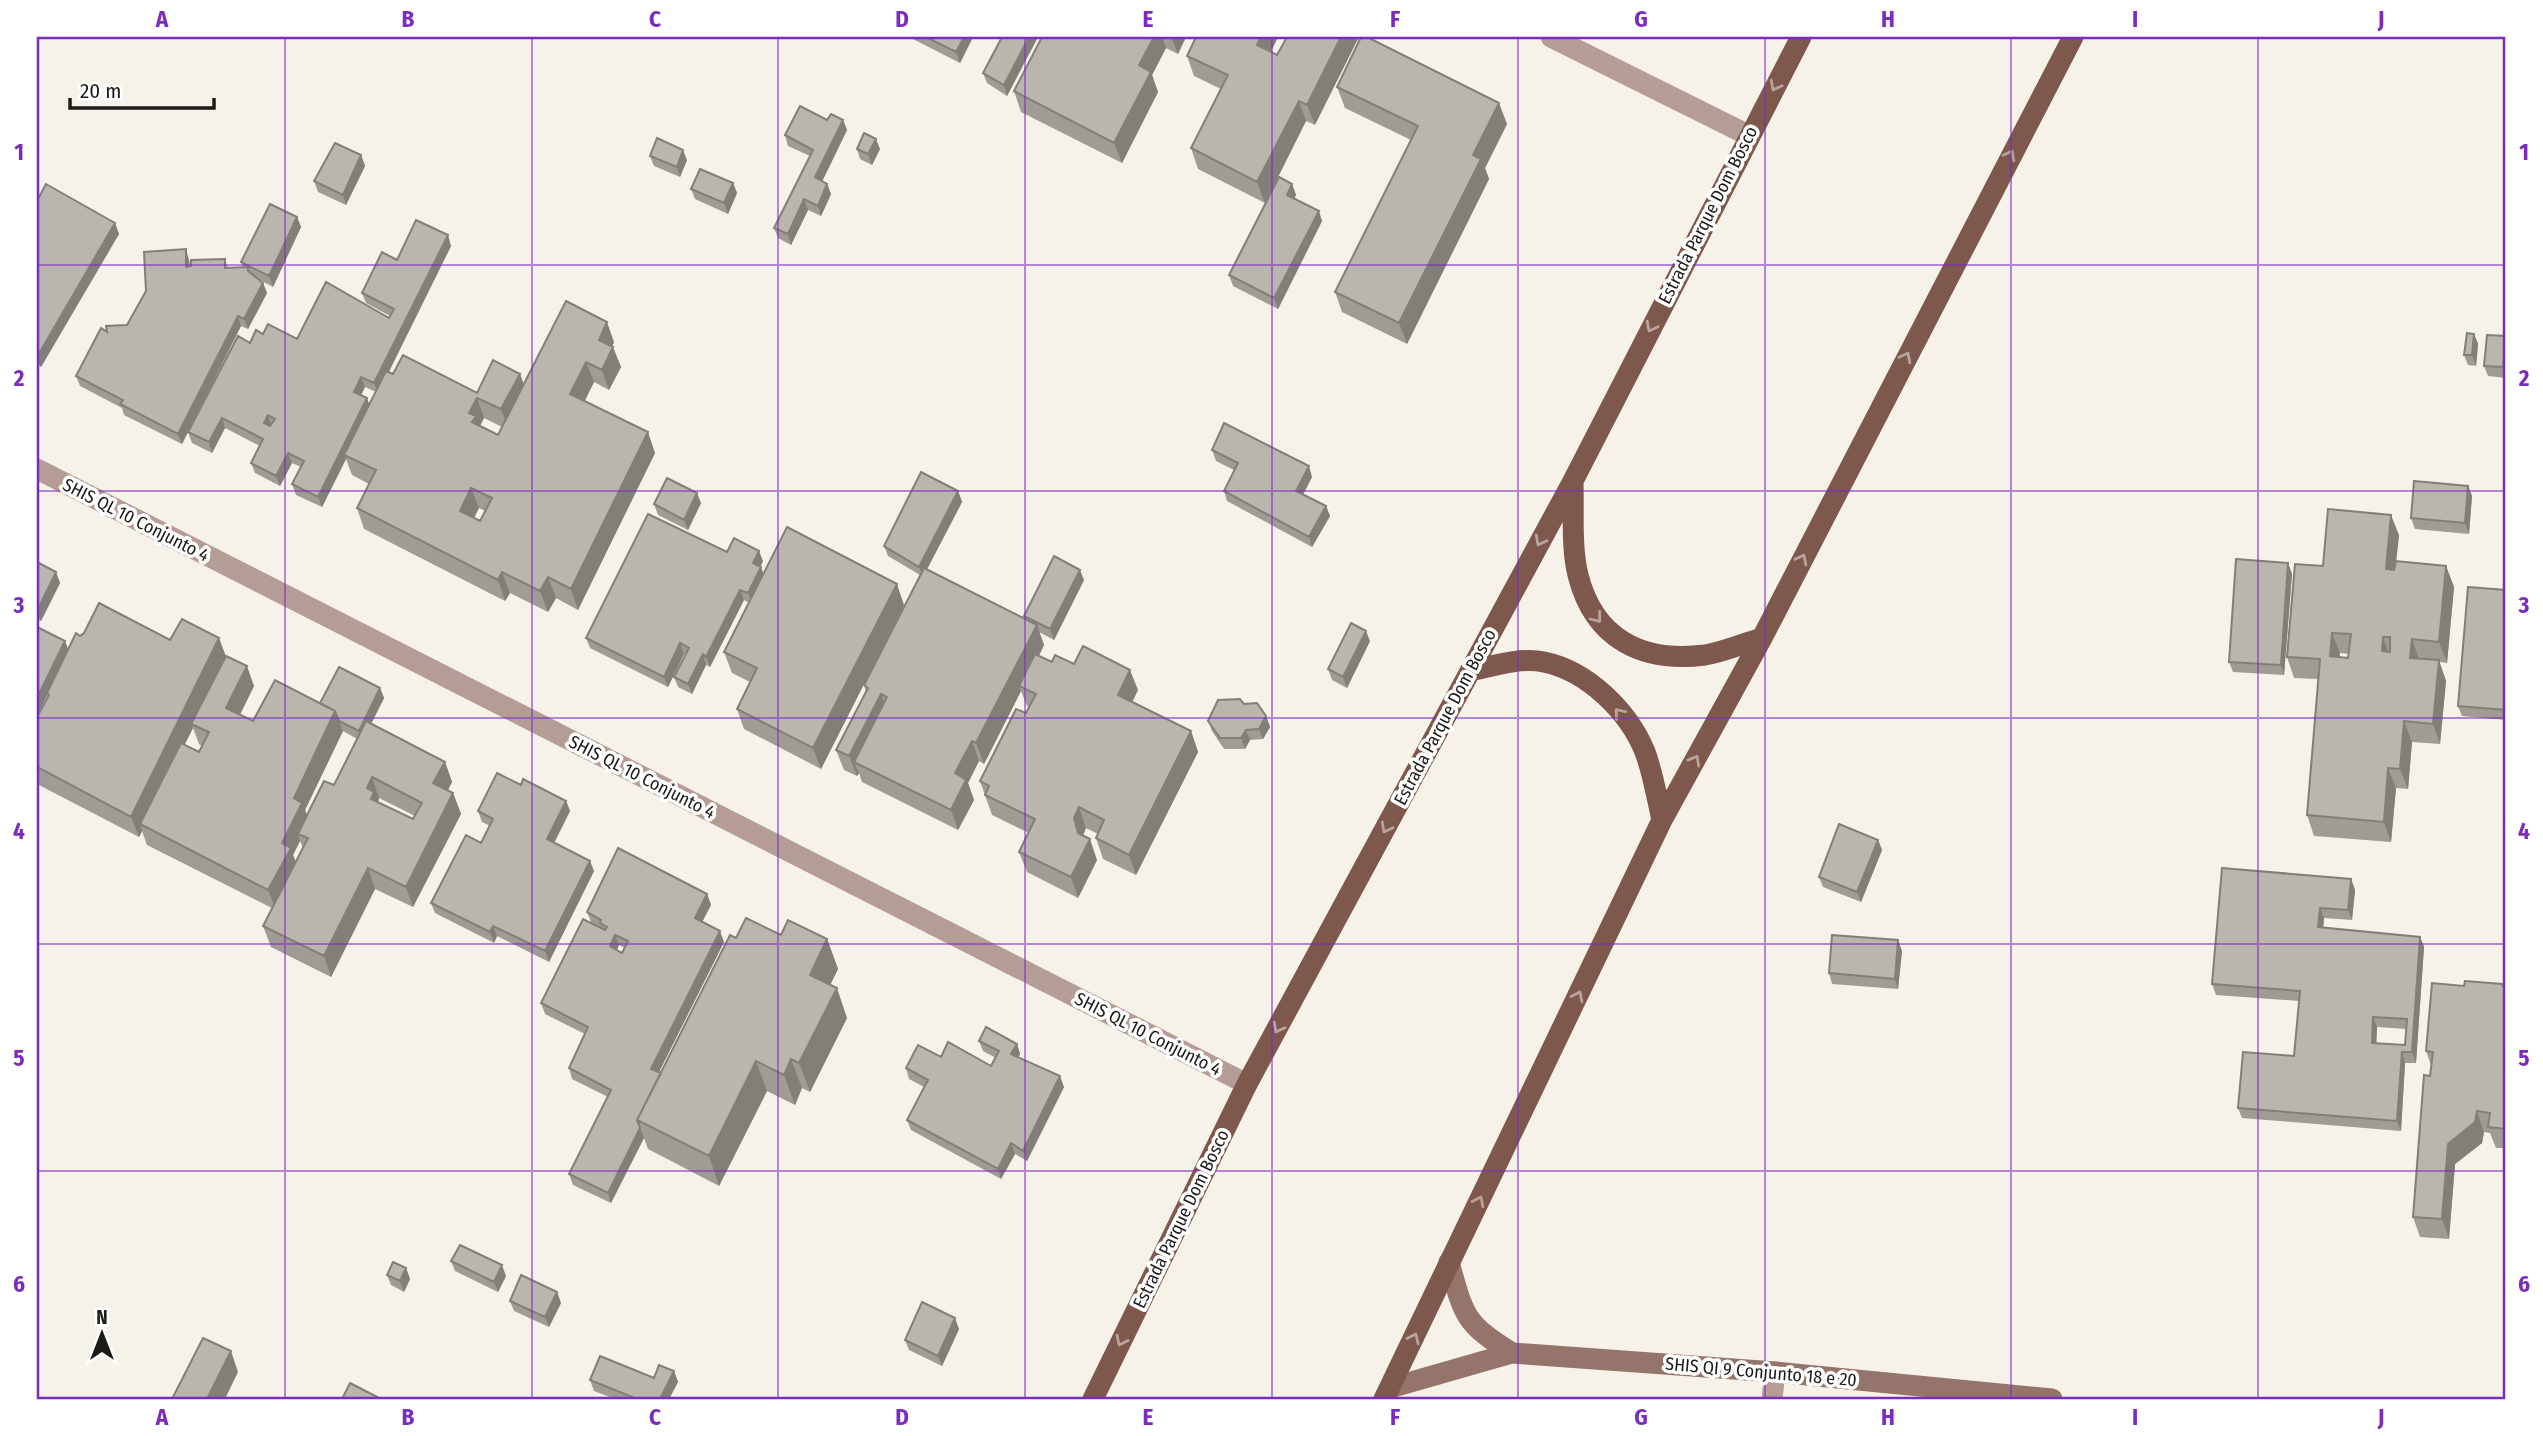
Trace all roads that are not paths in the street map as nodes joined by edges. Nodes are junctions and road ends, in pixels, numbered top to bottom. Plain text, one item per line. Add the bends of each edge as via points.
1 (1551, 37) edge
2 (1801, 37) edge
3 (2073, 37) edge
4 (2084, 37) edge
5 (2062, 56) junction
6 (1748, 135) junction
7 (37, 470) edge
8 (1573, 481) junction
9 (1762, 638) junction
10 (1470, 671) junction
11 (1662, 820) junction
12 (1247, 1084) junction
13 (1450, 1262) junction
14 (1511, 1353) junction
15 (1775, 1372) junction
16 (1387, 1394) edge
17 (1093, 1399) edge
18 (1772, 1399) edge
19 (2052, 1399) edge

1 - 6 street
2 -> 6 main road, Estrada Parque Dom Bosco
3 - 5 main road
4 - 5 street
9 -> 5 main road
6 -> 8 main road, Estrada Parque Dom Bosco
7 - 12 street, SHIS QL 10 Conjunto 4
8 -> 9 main road via 1577,574 1592,614 1616,640 1654,654 1704,655
8 -> 10 main road, Estrada Parque Dom Bosco
11 -> 9 main road
11 -> 10 main road via 1645,752 1604,693 1564,668 1542,662 1510,662
10 -> 12 main road, Estrada Parque Dom Bosco
13 -> 11 main road
12 -> 17 main road, Estrada Parque Dom Bosco
13 - 14 street, SHIS QI 9 Conjunto 18 e 20 via 1462,1307 1477,1331
16 -> 13 main road
14 - 15 street, SHIS QI 9 Conjunto 18 e 20
14 - 16 street, SHIS QI 9 Conjunto 18 e 20
15 - 18 street
15 - 19 street, SHIS QI 9 Conjunto 18 e 20

